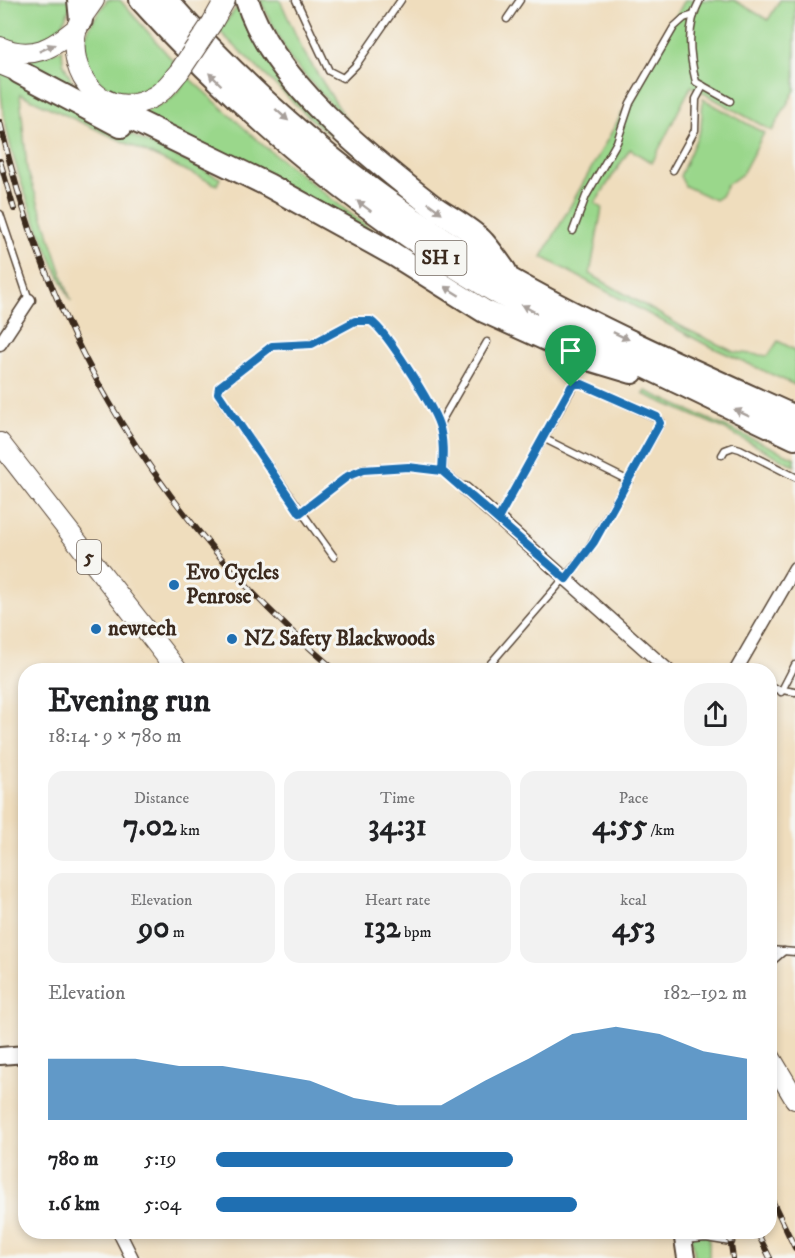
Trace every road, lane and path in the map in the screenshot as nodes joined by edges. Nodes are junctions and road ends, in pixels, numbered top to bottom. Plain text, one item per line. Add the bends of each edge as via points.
1 (94, 0) edge
2 (141, 0) edge
3 (166, 0) edge
4 (225, 0) edge
5 (247, 0) edge
6 (296, 0) edge
7 (401, 0) edge
8 (520, 0) edge
9 (700, 0) edge
10 (694, 15) junction
11 (79, 16) edge
12 (507, 19) dead end
13 (9, 61) edge
14 (703, 86) junction
15 (103, 101) junction
16 (730, 101) dead end
17 (673, 170) dead end
18 (0, 214) edge
19 (324, 218) junction
20 (573, 231) dead end
21 (513, 281) junction
22 (29, 300) joint
23 (487, 342) dead end
24 (0, 344) edge
25 (699, 393) junction
26 (795, 417) edge
27 (439, 425) junction
28 (795, 438) edge
29 (545, 439) junction
30 (0, 443) edge
31 (722, 455) dead end
32 (442, 471) junction
33 (795, 477) edge
34 (629, 481) junction
35 (465, 489) joint
36 (300, 513) junction
37 (498, 519) junction
38 (334, 557) dead end
39 (795, 568) edge
40 (566, 579) junction
41 (172, 663) edge
42 (491, 663) edge
43 (660, 663) edge
44 (740, 663) edge
45 (795, 665) edge
46 (777, 691) edge
47 (781, 692) junction
48 (795, 692) edge
49 (777, 950) edge
50 (784, 951) junction
51 (795, 952) edge
52 (777, 957) edge
53 (18, 1055) edge
54 (0, 1056) edge
55 (777, 1069) edge
56 (795, 1099) edge
57 (122, 1239) edge
58 (683, 1239) edge
59 (712, 1239) edge
60 (731, 1242) dead end
61 (132, 1258) edge
62 (686, 1258) edge

1 - 11 main road
25 -> 2 highway, SH 1 via 495,291 376,215 237,101
3 -> 21 highway, SH 1 via 243,80 323,151 422,225
4 - 15 main road, bridge via 163,91 146,101
5 -> 21 highway via 280,63 309,97 400,180 482,241
6 - 7 lane via 329,71 343,78
8 - 12 lane
9 - 10 lane
10 - 14 lane via 690,55 696,82
10 - 20 lane via 674,27 630,103 617,142 586,196
13 -> 11 main road via 47,49
11 - 15 main road via 75,55 80,72
13 - 15 main road
13 - 19 highway via 110,120
14 - 16 lane
14 - 17 lane via 696,99 695,130
15 - 19 highway
18 - 22 lane
25 -> 19 highway via 592,360 484,311 393,254
21 -> 26 highway, SH 1
22 - 24 street
23 - 27 lane
28 -> 25 highway, SH 1
27 - 32 lane
27 - 36 lane via 424,396 371,321 355,321 312,344 272,346 219,387 218,393
29 - 34 lane
29 - 34 lane via 571,387 579,383 657,417 660,425
29 - 37 lane
30 - 41 main road, 5
31 - 33 lane via 724,450 740,449
32 - 35 lane
32 - 36 lane via 408,467 363,470 348,476
34 - 40 lane via 590,548
35 - 37 street
36 - 38 lane
37 - 40 street
39 - 44 street
40 - 42 lane
40 - 43 street
45 - 47 lane
46 - 47 lane
47 - 48 lane
49 - 50 lane
50 - 51 lane
50 - 52 lane
53 - 54 main road
55 - 56 main road
57 - 61 street
58 - 62 main road
59 - 60 lane

